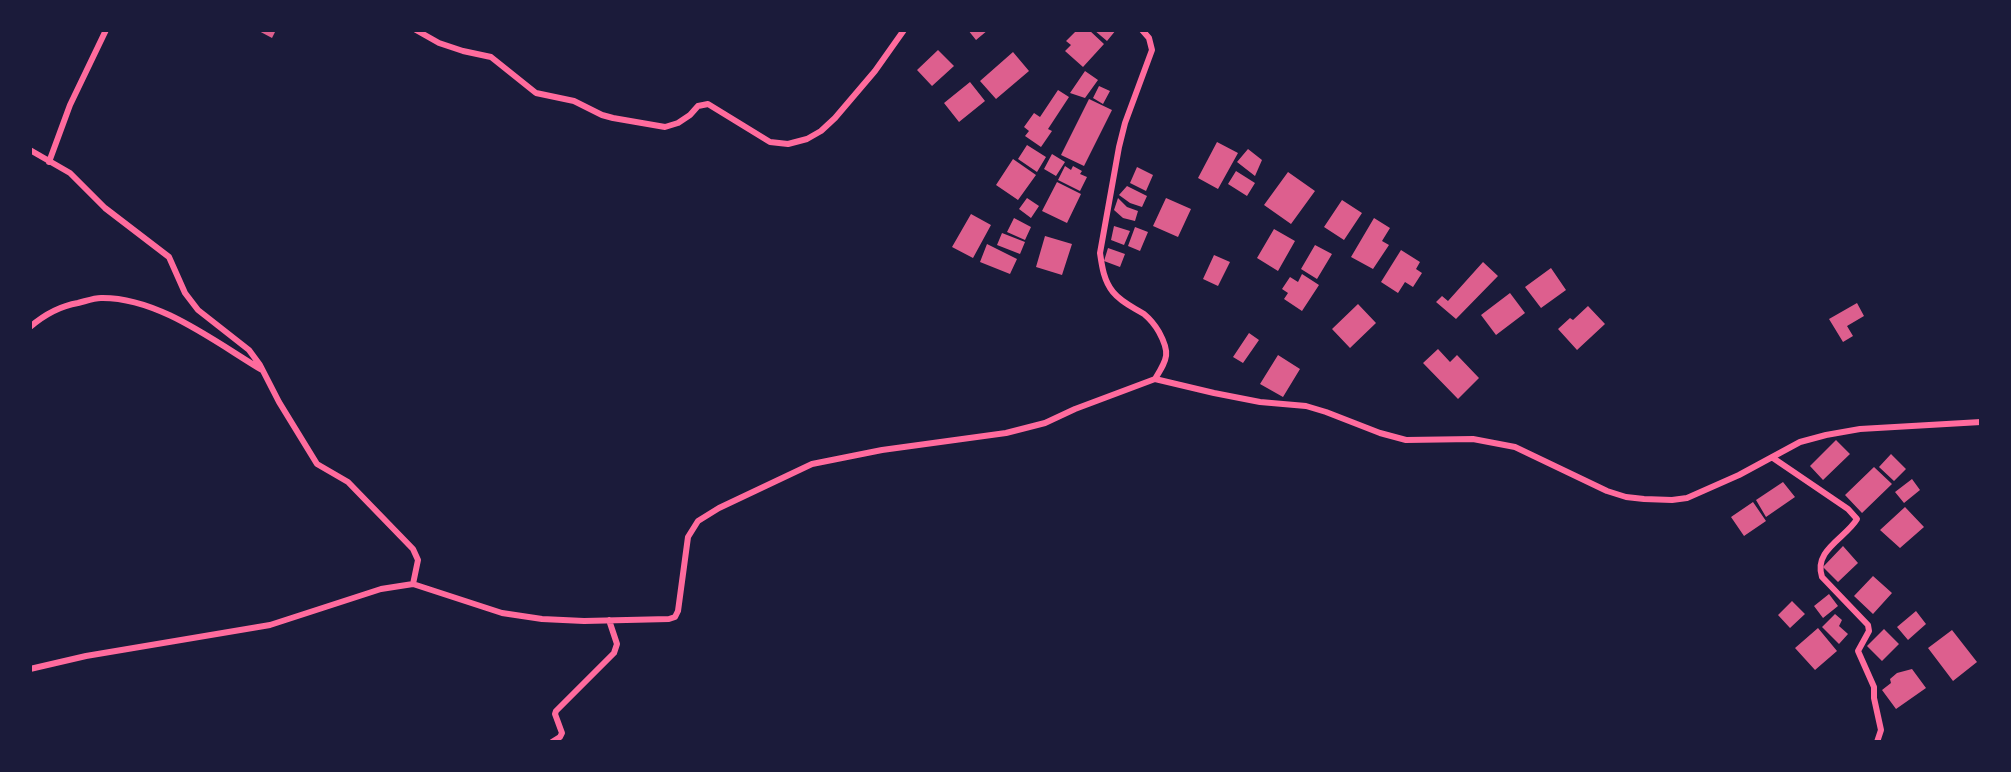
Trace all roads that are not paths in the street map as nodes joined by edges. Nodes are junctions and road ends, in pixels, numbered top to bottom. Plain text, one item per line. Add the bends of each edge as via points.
1 (106, 30) edge
2 (416, 30) edge
3 (904, 30) edge
4 (1142, 30) edge
5 (30, 150) edge
6 (50, 162) junction
7 (30, 327) edge
8 (265, 372) junction
9 (1155, 379) junction
10 (1981, 422) edge
11 (1773, 458) junction
12 (412, 584) junction
13 (609, 620) junction
14 (30, 669) edge
15 (552, 742) edge
16 (1877, 742) edge

1 - 6 street via 70,105
2 - 3 street via 439,43 491,57 536,93 574,100 602,115 665,127 708,104 770,142 788,144 807,139 829,125
4 - 9 street via 1152,50 1125,123 1100,253 1111,290 1151,321 1165,342 1167,356
5 - 6 street
6 - 8 street via 70,174 105,208 169,257 193,305 249,350
7 - 8 street via 67,305 100,298 125,300 171,316
8 - 12 street via 317,464 348,482 413,549 418,560
9 - 11 street via 1260,402 1306,406 1406,440 1473,439 1515,447 1626,497 1687,498
9 - 13 street via 1045,423 1006,433 882,450 796,470 698,521 688,537 675,617
10 - 11 street via 1860,429 1800,442
11 - 16 street via 1857,519 1824,554 1820,571 1822,578 1868,625 1869,631 1858,651 1874,687 1881,730
12 - 13 street via 502,613 542,619
12 - 14 street via 381,588 270,625
13 - 15 street via 616,645 614,653 556,711 562,733

